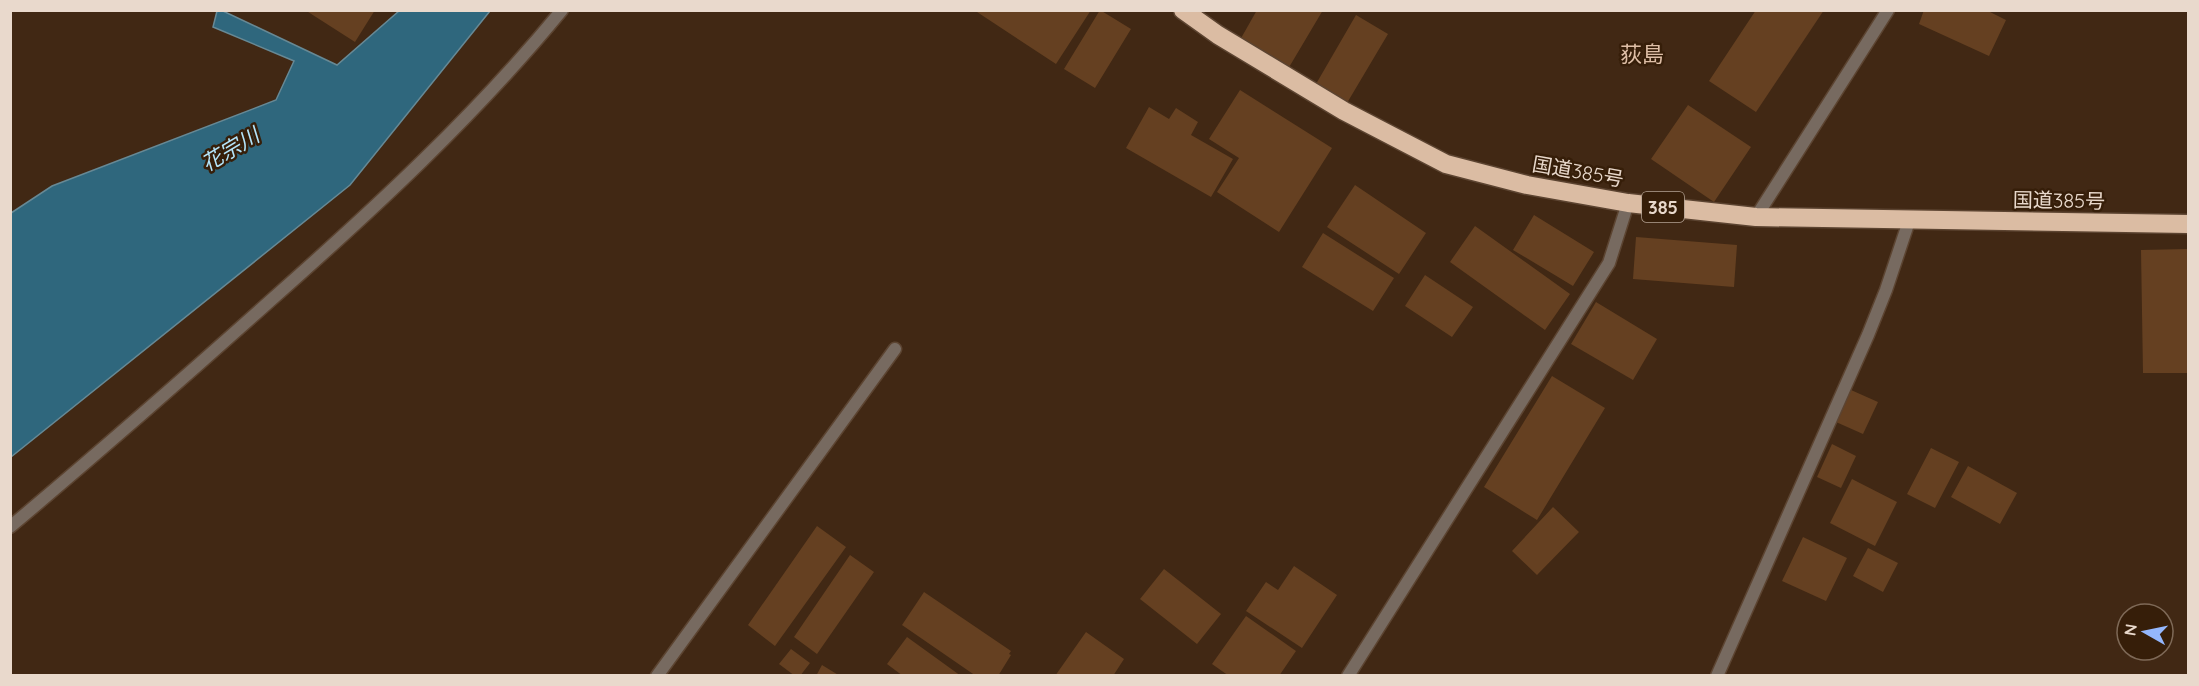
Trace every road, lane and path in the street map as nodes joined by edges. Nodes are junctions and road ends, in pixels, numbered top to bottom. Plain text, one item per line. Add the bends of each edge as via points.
1 (562, 10) edge
2 (1183, 10) edge
3 (1888, 10) edge
4 (1628, 203) junction
5 (1756, 217) junction
6 (1909, 220) junction
7 (2188, 224) edge
8 (895, 349) dead end
9 (10, 527) edge
10 (657, 675) edge
11 (1348, 675) edge
12 (1717, 675) edge

1 - 9 street via 453,129 360,221 128,428
2 - 4 highway, 国道385号 / 385 via 1344,111 1446,164 1527,185
3 - 5 street
4 - 5 highway, 国道385号 / 385
4 - 11 street via 1609,263
5 - 6 highway, 国道385号 / 385
6 - 7 highway, 国道385号 / 385
6 - 12 street via 1868,335
8 - 10 street

